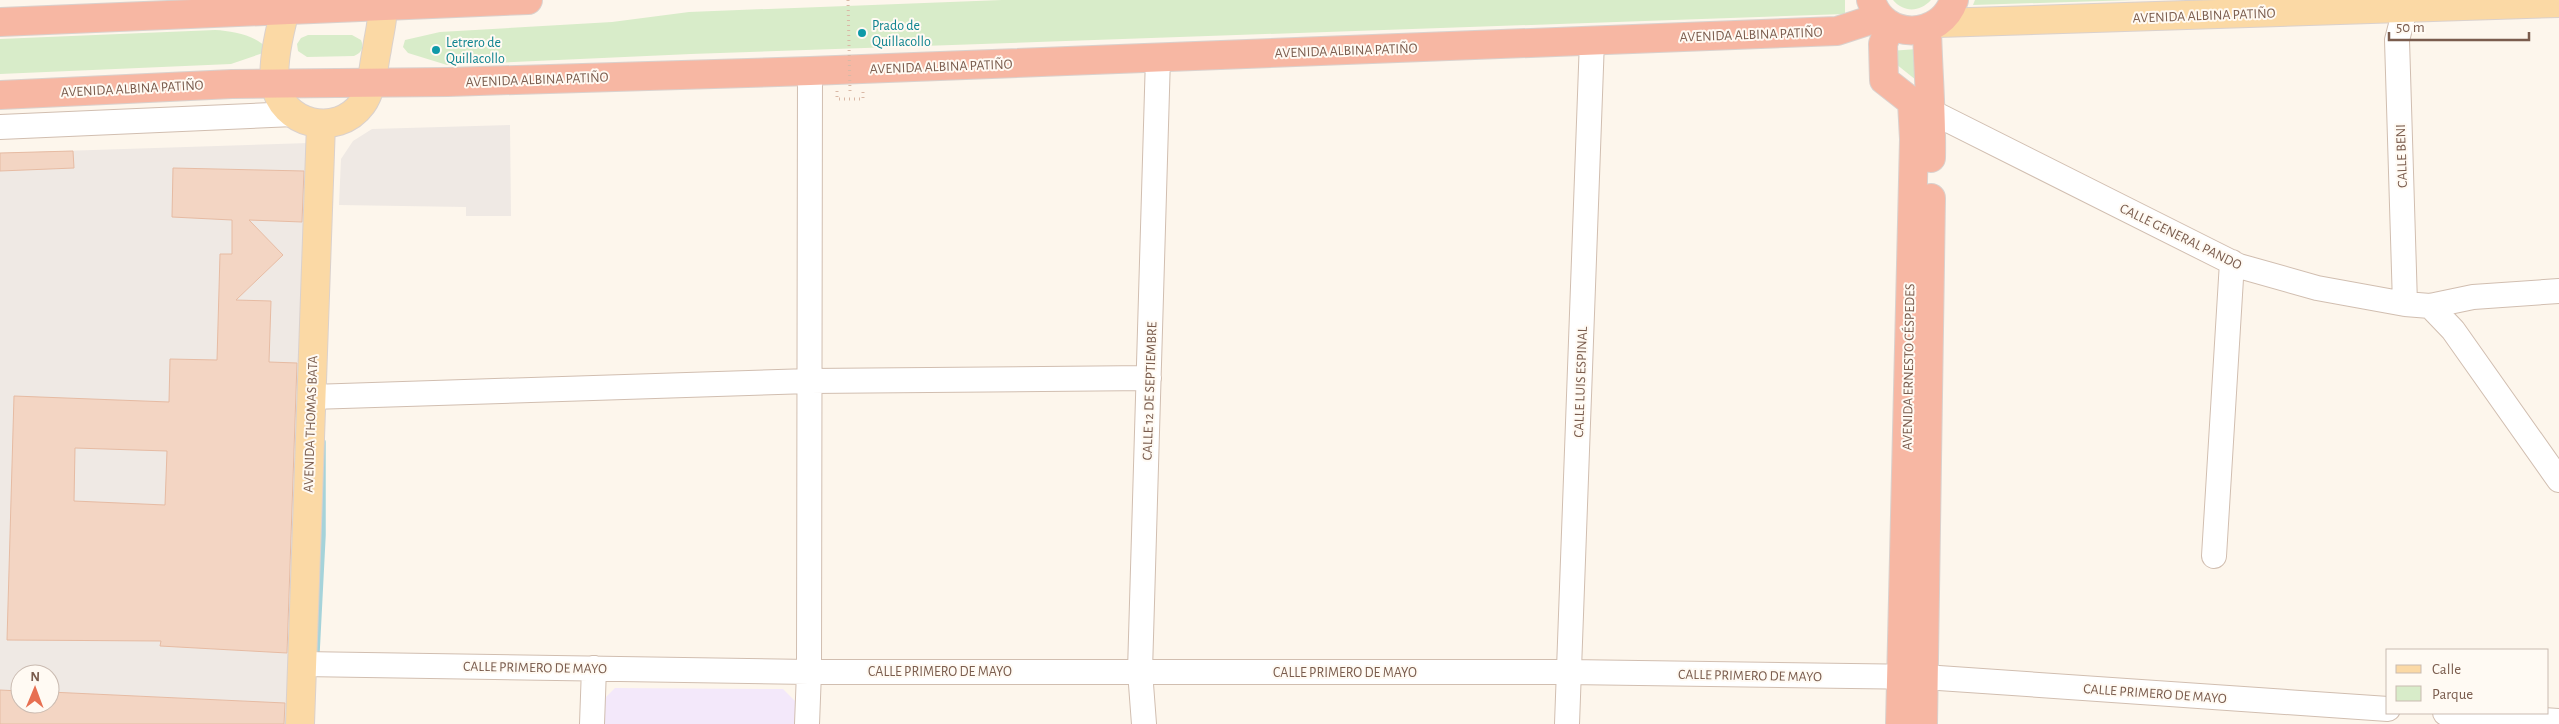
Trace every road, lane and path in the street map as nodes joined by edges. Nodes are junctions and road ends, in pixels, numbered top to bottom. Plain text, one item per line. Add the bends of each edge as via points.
1 (528, 0) edge
2 (848, 0) edge
3 (1954, 0) edge
4 (2559, 3) edge
5 (381, 4) edge
6 (2404, 4) edge
7 (287, 5) edge
8 (1881, 14) edge
9 (0, 22) edge
10 (1933, 26) junction
11 (1592, 40) junction
12 (1158, 57) junction
13 (810, 71) junction
14 (370, 82) junction
15 (275, 84) junction
16 (0, 95) edge
17 (837, 99) dead end
18 (1922, 108) junction
19 (294, 114) junction
20 (321, 124) junction
21 (0, 127) edge
22 (2232, 262) junction
23 (2559, 291) edge
24 (2405, 304) junction
25 (2430, 306) junction
26 (1149, 378) junction
27 (810, 381) junction
28 (311, 397) junction
29 (2559, 480) edge
30 (2214, 556) dead end
31 (302, 664) junction
32 (594, 668) junction
33 (1140, 671) junction
34 (809, 672) junction
35 (1569, 672) junction
36 (1912, 677) junction
37 (2386, 709) edge
38 (2459, 714) edge
39 (2559, 721) edge
40 (300, 724) edge
41 (592, 724) edge
42 (807, 724) edge
43 (1144, 724) edge
44 (1567, 724) edge
45 (1900, 724) edge
46 (1923, 724) edge

1 - 5 highway
2 - 17 path, bridge via 850,91 863,90 863,98
3 - 10 highway via 1946,15
4 - 6 main road, AVENIDA ALBINA PATIÑO
5 - 7 highway
5 - 14 main road
6 - 10 main road, AVENIDA ALBINA PATIÑO
6 - 24 street, CALLE BENI via 2397,40
7 - 9 highway
7 - 15 main road
8 - 10 highway via 1902,30 1914,31
8 - 11 highway, AVENIDA ALBINA PATIÑO via 1837,31
8 - 18 highway via 1884,80
10 - 18 highway, AVENIDA ERNESTO CÉSPEDES
11 - 12 highway, AVENIDA ALBINA PATIÑO
11 - 35 street, CALLE LUIS ESPINAL
12 - 13 highway, AVENIDA ALBINA PATIÑO
12 - 26 street, CALLE 12 DE SEPTIEMBRE
13 - 14 highway, AVENIDA ALBINA PATIÑO
13 - 27 street
14 - 15 highway, AVENIDA ALBINA PATIÑO
14 - 20 main road via 362,104 353,114 340,121
15 - 16 highway, AVENIDA ALBINA PATIÑO
15 - 19 main road via 279,97
18 - 22 street, CALLE GENERAL PANDO
18 - 36 highway, AVENIDA ERNESTO CÉSPEDES
19 - 20 main road
19 - 21 street
20 - 28 main road, AVENIDA THOMAS BATA
22 - 24 street, CALLE GENERAL PANDO via 2317,288
22 - 30 street
23 - 25 street, CALLE GENERAL PANDO via 2473,297
24 - 25 street, CALLE GENERAL PANDO
25 - 29 street via 2453,330
26 - 27 street
26 - 33 street, CALLE 12 DE SEPTIEMBRE
27 - 28 street
27 - 34 street
28 - 31 main road, AVENIDA THOMAS BATA
31 - 32 street, CALLE PRIMERO DE MAYO
31 - 40 main road, AVENIDA THOMAS BATA
32 - 34 street, CALLE PRIMERO DE MAYO
32 - 41 street
33 - 34 street, CALLE PRIMERO DE MAYO
33 - 35 street, CALLE PRIMERO DE MAYO
33 - 43 street, CALLE 12 DE SEPTIEMBRE
34 - 42 street
35 - 36 street, CALLE PRIMERO DE MAYO
35 - 44 street, CALLE LUIS ESPINAL
36 - 37 street, CALLE PRIMERO DE MAYO
36 - 45 highway, AVENIDA ERNESTO CÉSPEDES
36 - 46 highway, AVENIDA ERNESTO CÉSPEDES
38 - 39 street

